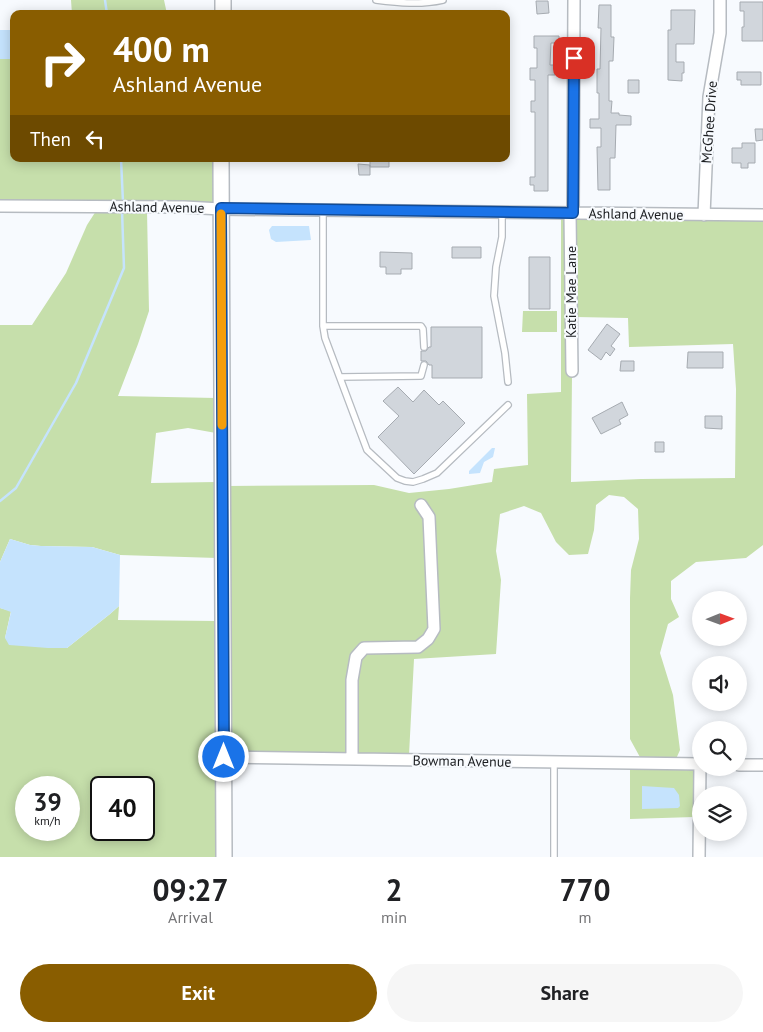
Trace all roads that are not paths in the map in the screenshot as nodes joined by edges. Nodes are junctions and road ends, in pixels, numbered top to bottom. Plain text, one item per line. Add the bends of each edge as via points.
1 (376, 0) edge
2 (443, 0) edge
3 (574, 0) edge
4 (720, 0) edge
5 (221, 162) edge
6 (0, 206) edge
7 (221, 208) junction
8 (323, 210) junction
9 (502, 212) junction
10 (571, 213) junction
11 (704, 215) junction
12 (763, 216) edge
13 (323, 326) junction
14 (424, 347) dead end
15 (424, 365) dead end
16 (572, 371) dead end
17 (340, 377) junction
18 (508, 382) dead end
19 (508, 405) dead end
20 (421, 505) dead end
21 (224, 757) junction
22 (352, 759) junction
23 (554, 762) junction
24 (692, 764) edge
25 (747, 765) edge
26 (763, 765) edge
27 (700, 776) edge
28 (224, 857) edge
29 (554, 857) edge
30 (699, 857) edge

1 - 2 lane via 426,4
3 - 10 street, Katie Mae Lane
4 - 11 street, McGhee Drive via 720,33 708,97
5 - 7 street
6 - 7 street, Ashland Avenue
7 - 8 street, Ashland Avenue
7 - 21 street
8 - 9 street, Ashland Avenue
8 - 13 lane
9 - 10 street, Ashland Avenue
9 - 18 lane via 494,296
10 - 11 street, Ashland Avenue
10 - 16 street, Katie Mae Lane
11 - 12 street, Ashland Avenue
13 - 14 lane via 421,326
13 - 17 lane
15 - 17 lane via 421,376
17 - 19 lane via 367,450 397,478 405,481 413,482 437,473
20 - 22 street via 429,517 434,629 418,647 364,648 356,657 352,680
21 - 22 street, Bowman Avenue
21 - 28 street
22 - 23 street, Bowman Avenue
23 - 24 street, Bowman Avenue
23 - 29 lane
25 - 26 street
27 - 30 street

